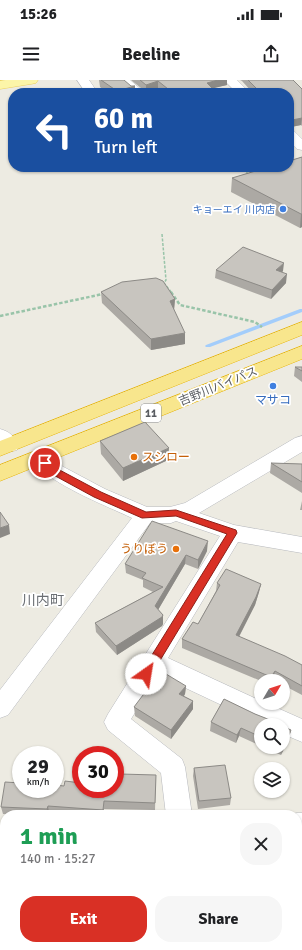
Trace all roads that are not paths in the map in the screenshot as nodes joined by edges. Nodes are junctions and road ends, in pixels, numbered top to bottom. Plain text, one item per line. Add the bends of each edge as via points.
1 (31, 80) edge
2 (123, 80) edge
3 (230, 80) edge
4 (0, 84) edge
5 (133, 88) edge
6 (239, 88) edge
7 (294, 139) edge
8 (302, 146) edge
9 (302, 328) edge
10 (302, 352) edge
11 (3, 443) edge
12 (302, 443) edge
13 (39, 457) junction
14 (0, 474) edge
15 (176, 513) junction
16 (145, 515) junction
17 (233, 533) junction
18 (302, 545) edge
19 (154, 662) junction
20 (0, 708) edge
21 (302, 731) edge
22 (178, 810) edge

1 - 4 main road
2 - 5 street
3 - 6 street
7 - 8 street
9 - 11 highway, 吉野川バイパス / 11
10 - 13 highway, 吉野川バイパス / 11
12 - 15 street via 192,508
13 - 14 highway, 吉野川バイパス / 11
13 - 16 street via 51,469
15 - 16 street
15 - 17 street
16 - 20 street
17 - 18 street
17 - 19 street
19 - 21 street
19 - 22 street via 116,722 173,768

